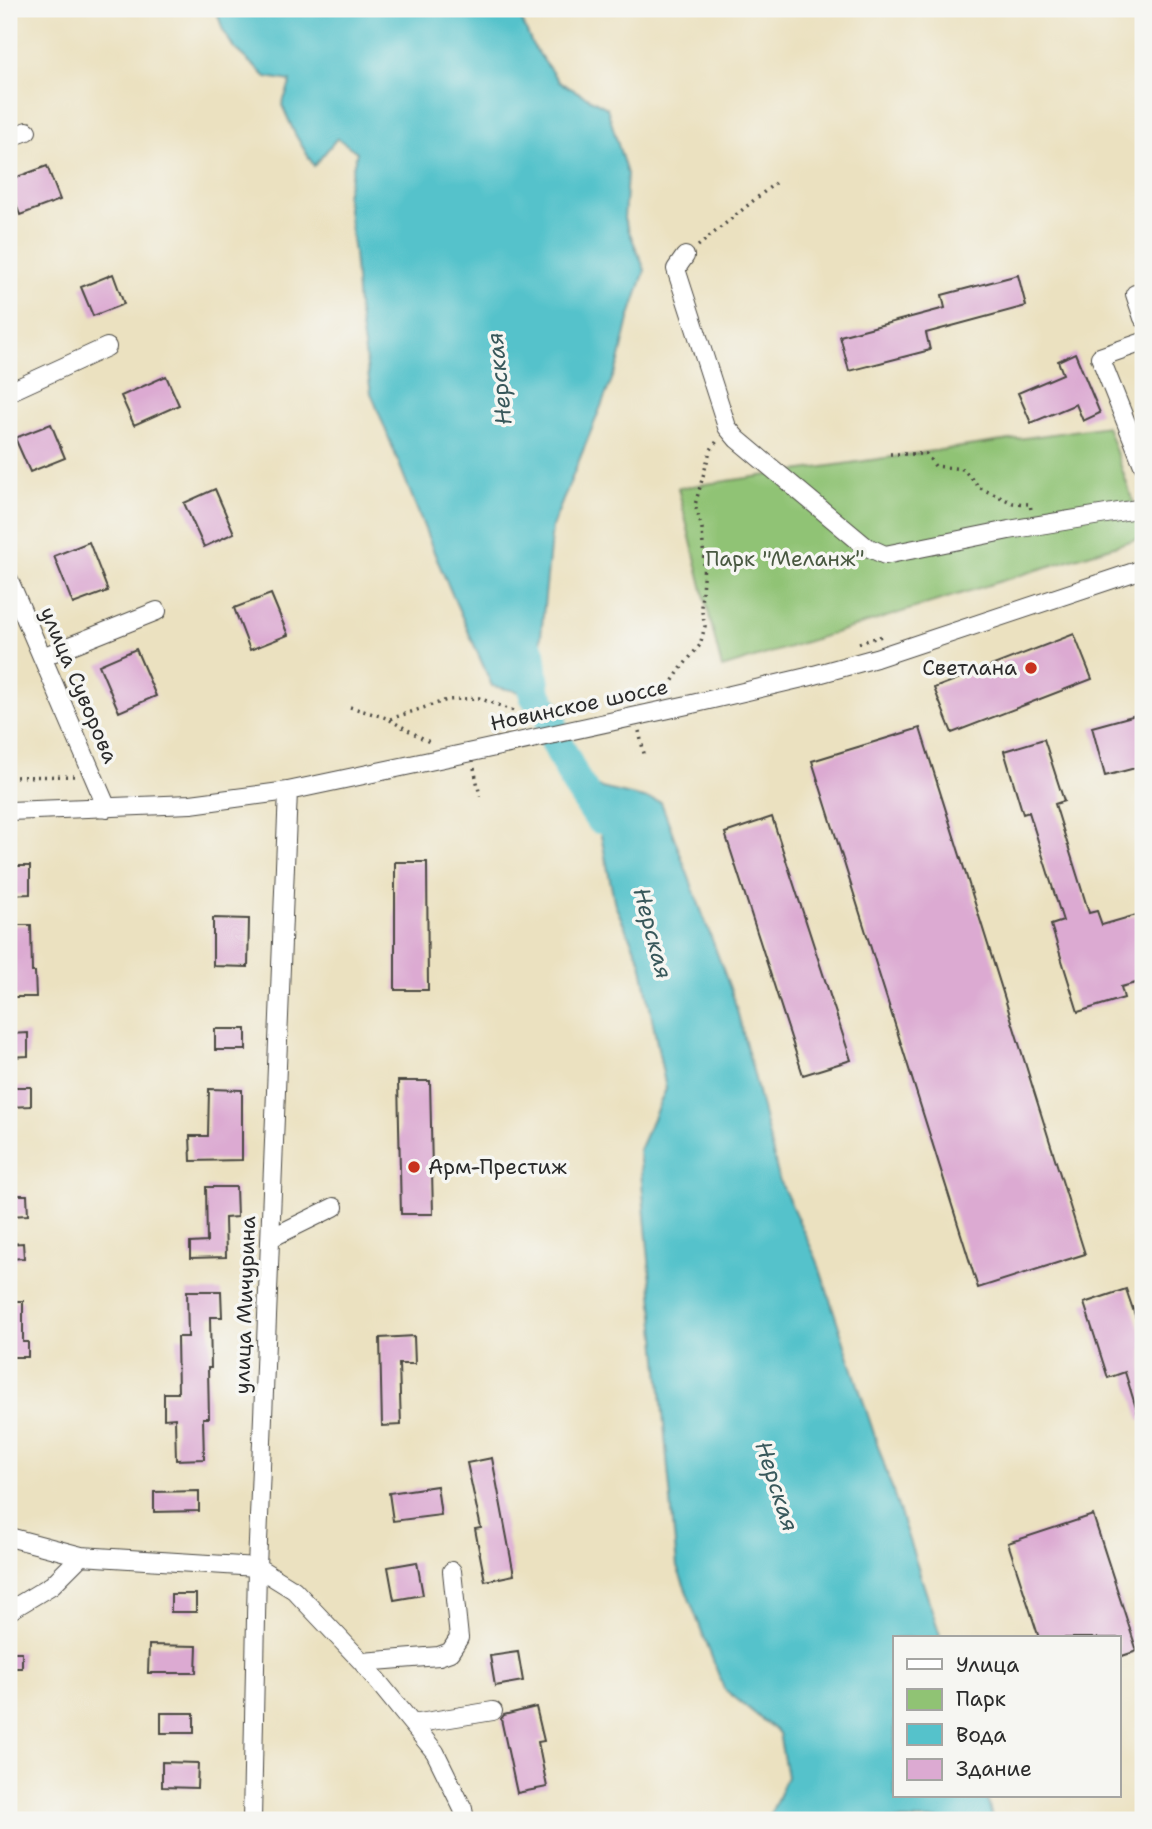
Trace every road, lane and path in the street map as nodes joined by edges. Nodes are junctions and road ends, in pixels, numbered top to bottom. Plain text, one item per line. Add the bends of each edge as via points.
1 (27, 131) dead end
2 (9, 138) edge
3 (775, 183) dead end
4 (685, 256) joint
5 (1135, 294) dead end
6 (1143, 318) edge
7 (1143, 342) edge
8 (107, 348) dead end
9 (9, 392) edge
10 (727, 427) junction
11 (890, 454) dead end
12 (1143, 466) edge
13 (1143, 508) edge
14 (1034, 526) junction
15 (1143, 569) edge
16 (9, 580) edge
17 (157, 611) dead end
18 (891, 633) dead end
19 (853, 645) dead end
20 (42, 657) junction
21 (677, 691) dead end
22 (350, 707) dead end
23 (514, 711) dead end
24 (390, 719) junction
25 (637, 720) junction
26 (431, 743) dead end
27 (472, 757) junction
28 (645, 758) dead end
29 (94, 776) junction
30 (9, 777) edge
31 (288, 791) junction
32 (480, 796) dead end
33 (107, 808) junction
34 (9, 810) edge
35 (334, 1207) dead end
36 (271, 1238) junction
37 (9, 1537) edge
38 (81, 1556) junction
39 (257, 1567) junction
40 (452, 1571) dead end
41 (9, 1611) edge
42 (362, 1662) junction
43 (493, 1711) dead end
44 (412, 1724) junction
45 (252, 1820) edge
46 (464, 1820) edge

1 - 2 street
3 - 4 path
4 - 10 street via 676,269
5 - 6 street
7 - 12 street via 1100,357
8 - 9 street
10 - 14 street via 865,546 885,555
10 - 21 path via 710,451 695,505 702,528 705,626 701,645 664,694
11 - 14 path via 926,454 935,466 963,469 980,488 1013,503 1030,503
13 - 14 street
15 - 25 street, Новинское шоссе via 876,658
16 - 20 street, улица Суворова
17 - 20 street
18 - 19 path
20 - 29 street, улица Суворова
22 - 24 path
23 - 24 path via 479,698 447,700
24 - 26 path
25 - 27 street, Новинское шоссе
25 - 28 path
27 - 31 street, Новинское шоссе
27 - 32 path
29 - 30 path
29 - 33 street, улица Суворова
31 - 33 street, Новинское шоссе via 191,804
31 - 36 street, улица Мичурина
33 - 34 street, Новинское шоссе
35 - 36 street
36 - 39 street, улица Мичурина
37 - 38 street
38 - 39 street
38 - 41 street via 52,1585
39 - 42 street via 294,1590
39 - 45 street, улица Мичурина
40 - 42 street via 459,1638 450,1653
42 - 44 street
43 - 44 street
44 - 46 street via 435,1752

